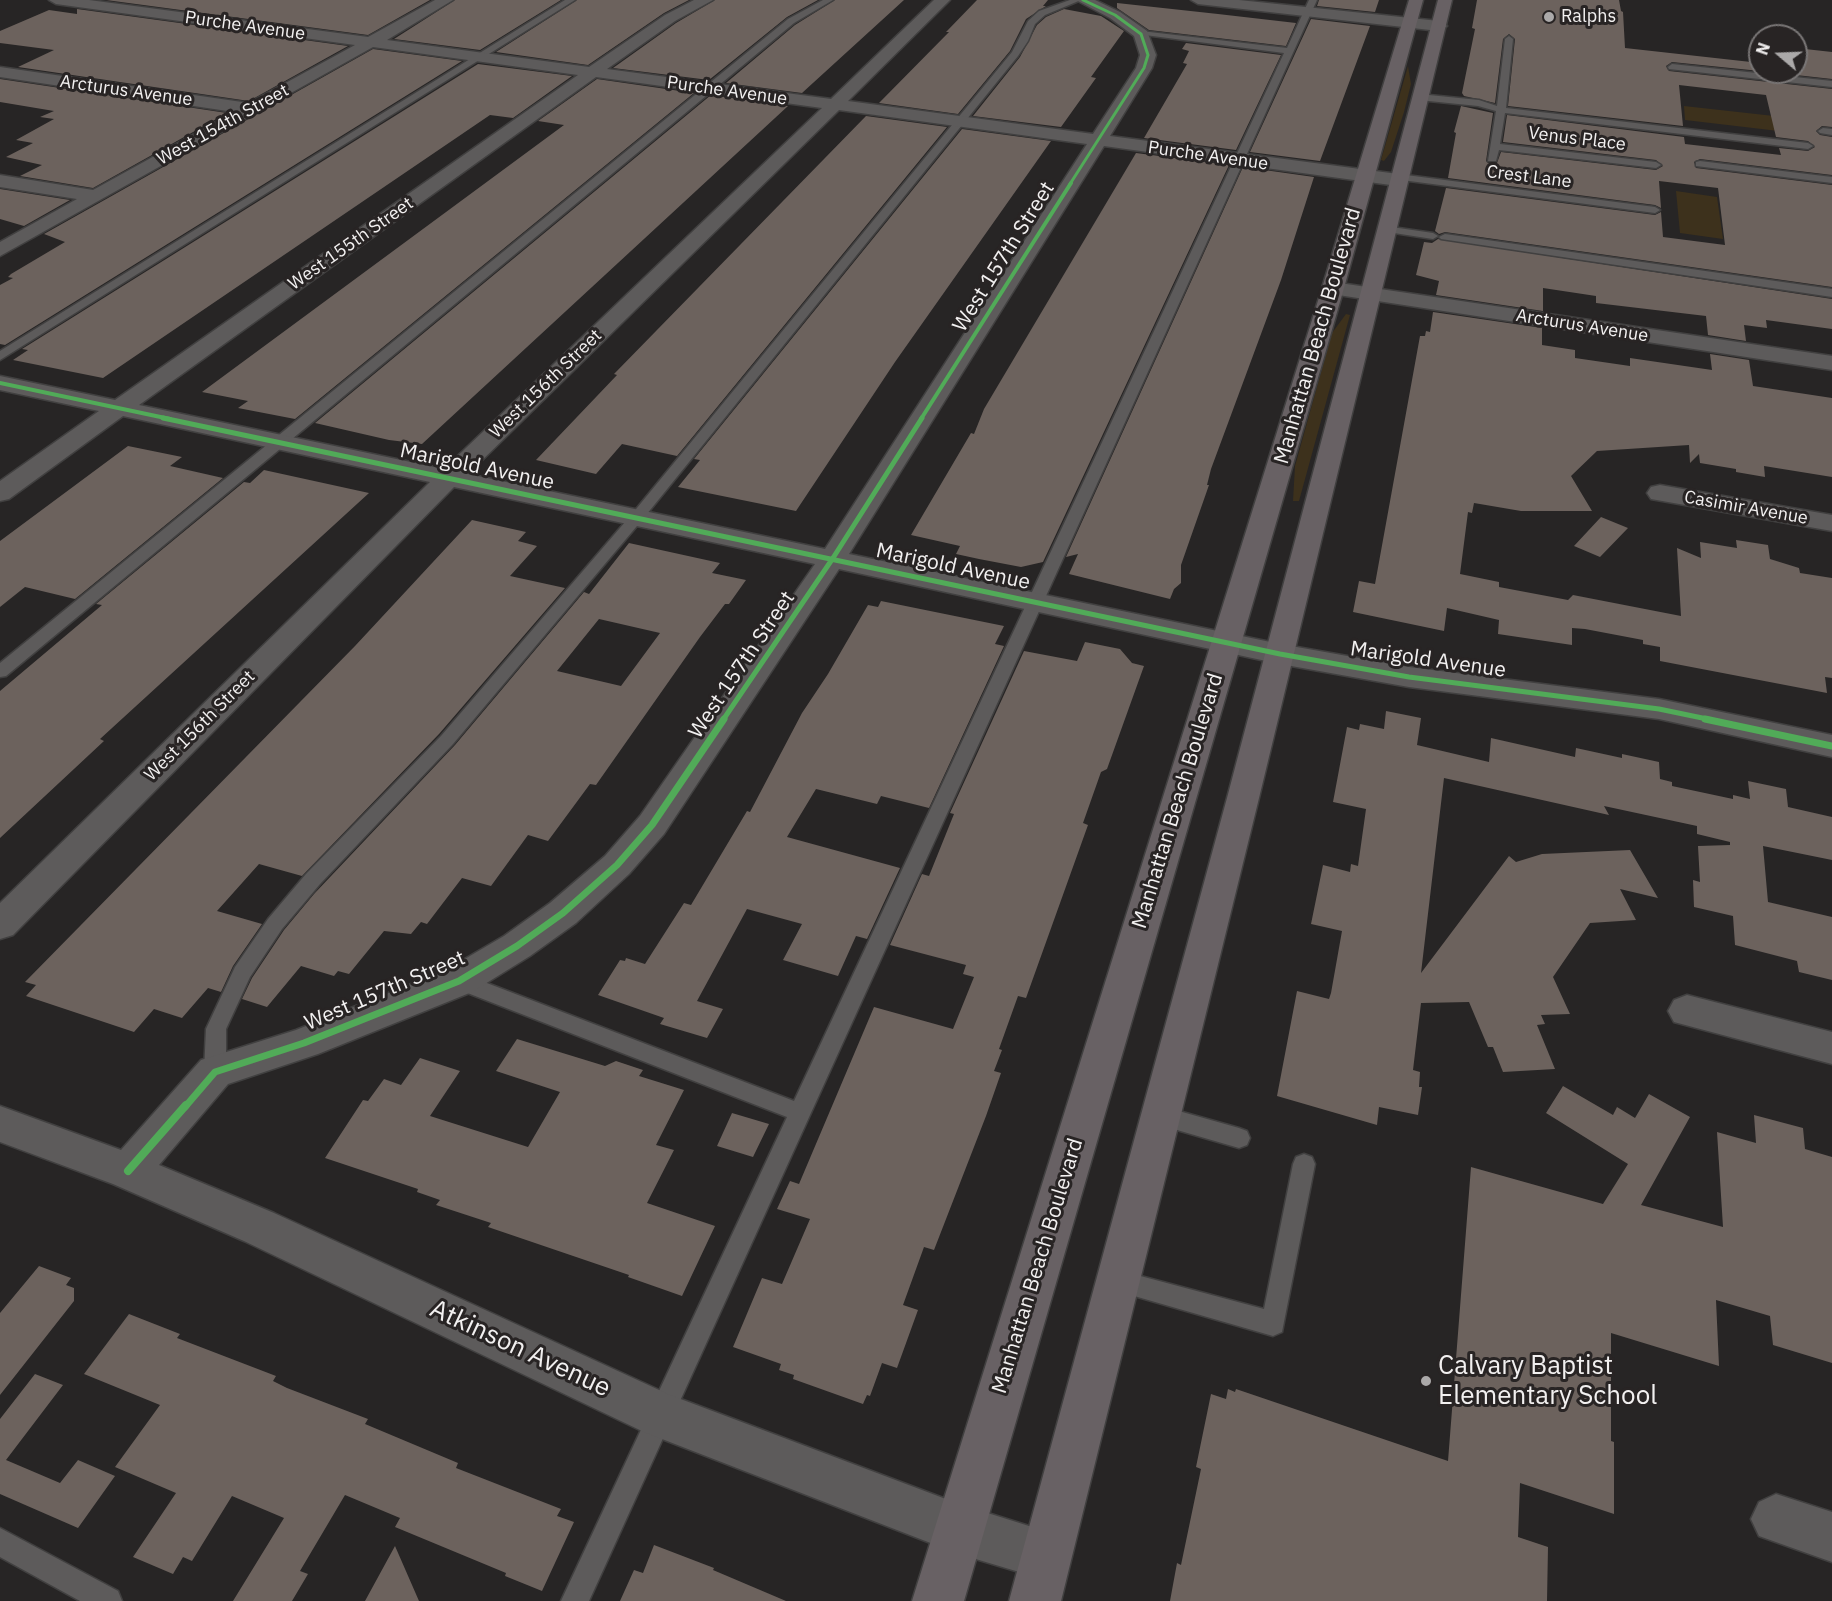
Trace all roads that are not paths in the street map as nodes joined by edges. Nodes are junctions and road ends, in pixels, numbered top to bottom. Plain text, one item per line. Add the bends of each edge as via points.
1 (56, 0) edge
2 (446, 0) edge
3 (571, 0) edge
4 (706, 0) edge
5 (829, 0) edge
6 (943, 0) edge
7 (1077, 0) edge
8 (1198, 0) edge
9 (1416, 0) edge
10 (1445, 0) edge
11 (1099, 3) edge
12 (1310, 6) edge
13 (1409, 23) junction
14 (1439, 26) junction
15 (1141, 34) junction
16 (1509, 39) dead end
17 (370, 43) junction
18 (1290, 51) junction
19 (479, 57) junction
20 (1672, 67) dead end
21 (0, 72) edge
22 (591, 73) junction
23 (1832, 84) edge
24 (711, 89) junction
25 (1419, 97) junction
26 (834, 105) junction
27 (252, 109) junction
28 (1501, 110) junction
29 (959, 122) junction
30 (1096, 141) junction
31 (1494, 146) junction
32 (1808, 146) dead end
33 (1492, 159) dead end
34 (1237, 160) junction
35 (1700, 164) dead end
36 (1656, 165) dead end
37 (1364, 177) junction
38 (1398, 178) junction
39 (1832, 180) edge
40 (0, 181) edge
41 (95, 196) junction
42 (1655, 210) dead end
43 (1385, 229) junction
44 (0, 250) edge
45 (1333, 288) junction
46 (1371, 293) junction
47 (1832, 293) edge
48 (0, 356) edge
49 (1832, 363) edge
50 (0, 383) edge
51 (122, 408) junction
52 (279, 441) junction
53 (449, 478) junction
54 (0, 493) edge
55 (1660, 493) dead end
56 (637, 517) junction
57 (1832, 523) edge
58 (833, 558) junction
59 (1034, 601) junction
60 (1226, 642) junction
61 (1280, 654) junction
62 (0, 672) edge
63 (1832, 746) edge
64 (0, 926) edge
65 (459, 981) junction
66 (1687, 1011) dead end
67 (1832, 1048) edge
68 (215, 1072) junction
69 (798, 1112) junction
70 (1161, 1116) junction
71 (5, 1128) edge
72 (1239, 1138) dead end
73 (1304, 1164) dead end
74 (128, 1171) junction
75 (1118, 1281) junction
76 (661, 1414) junction
77 (1776, 1519) dead end
78 (959, 1528) junction
79 (1832, 1537) edge
80 (0, 1542) edge
81 (1041, 1578) edge
82 (108, 1601) edge
83 (575, 1601) edge
84 (938, 1601) edge

1 - 17 street, Purche Avenue
2 - 17 street, West 154th Street
3 - 19 lane
4 - 22 street, West 155th Street via 670,18
5 - 24 lane via 792,21
6 - 26 street, West 156th Street
7 - 29 lane via 1042,13 1031,23 1015,54
8 - 12 street
9 - 13 main road, Manhattan Beach Boulevard
10 - 14 main road, Manhattan Beach Boulevard
11 - 15 street
12 - 13 street
12 - 18 lane
13 - 14 street
13 - 37 main road, Manhattan Beach Boulevard
14 - 25 main road, Manhattan Beach Boulevard
15 - 18 lane
15 - 30 street, West 157th Street via 1148,55 1144,68
16 - 28 lane
17 - 19 street, Purche Avenue
17 - 27 street, West 154th Street
18 - 34 lane
19 - 22 street, Purche Avenue
19 - 48 lane
20 - 23 lane
21 - 27 street, Arcturus Avenue
22 - 24 street, Purche Avenue
22 - 51 street, West 155th Street
24 - 26 street, Purche Avenue
24 - 52 lane
25 - 28 lane
25 - 38 main road, Manhattan Beach Boulevard
26 - 29 street, Purche Avenue
26 - 53 street, West 156th Street
27 - 41 street, West 154th Street
28 - 31 lane
28 - 32 lane
29 - 30 street, Purche Avenue
29 - 56 lane
30 - 34 street, Purche Avenue
30 - 58 street, West 157th Street
31 - 33 lane
31 - 36 lane, Venus Place
34 - 37 street, Purche Avenue
34 - 59 lane
35 - 39 lane
37 - 38 street, Purche Avenue
37 - 45 main road, Manhattan Beach Boulevard
38 - 42 lane, Crest Lane
38 - 43 main road, Manhattan Beach Boulevard
40 - 41 street
41 - 44 street, West 154th Street
43 - 46 main road, Manhattan Beach Boulevard
43 - 47 lane
45 - 46 street, Arcturus Avenue
45 - 60 main road, Manhattan Beach Boulevard
46 - 49 street, Arcturus Avenue
46 - 61 main road, Manhattan Beach Boulevard
50 - 51 street, Marigold Avenue
51 - 52 street, Marigold Avenue
51 - 54 street, West 155th Street
52 - 53 street, Marigold Avenue
52 - 62 lane
53 - 56 street, Marigold Avenue
53 - 64 street, West 156th Street
55 - 57 street, Casimir Avenue
56 - 58 street, Marigold Avenue
56 - 68 lane via 447,740 275,924 242,973 216,1029
58 - 59 street, Marigold Avenue
58 - 65 street, West 157th Street via 695,765 617,865 535,933
59 - 60 street, Marigold Avenue
59 - 69 lane
60 - 61 street, Marigold Avenue
60 - 78 main road, Manhattan Beach Boulevard
61 - 63 street, Marigold Avenue via 1409,677 1659,709
61 - 70 main road, Manhattan Beach Boulevard
65 - 68 street, West 157th Street via 304,1043
65 - 69 lane
66 - 67 street
68 - 74 street
69 - 76 lane
70 - 72 lane
70 - 75 main road, Manhattan Beach Boulevard
71 - 74 street, Atkinson Avenue
73 - 75 lane via 1273,1324
74 - 76 street, Atkinson Avenue via 260,1227
75 - 81 main road, Manhattan Beach Boulevard
76 - 78 street, Atkinson Avenue
76 - 83 lane
77 - 79 street
78 - 81 street, Atkinson Avenue
78 - 84 main road, Manhattan Beach Boulevard
80 - 82 lane

